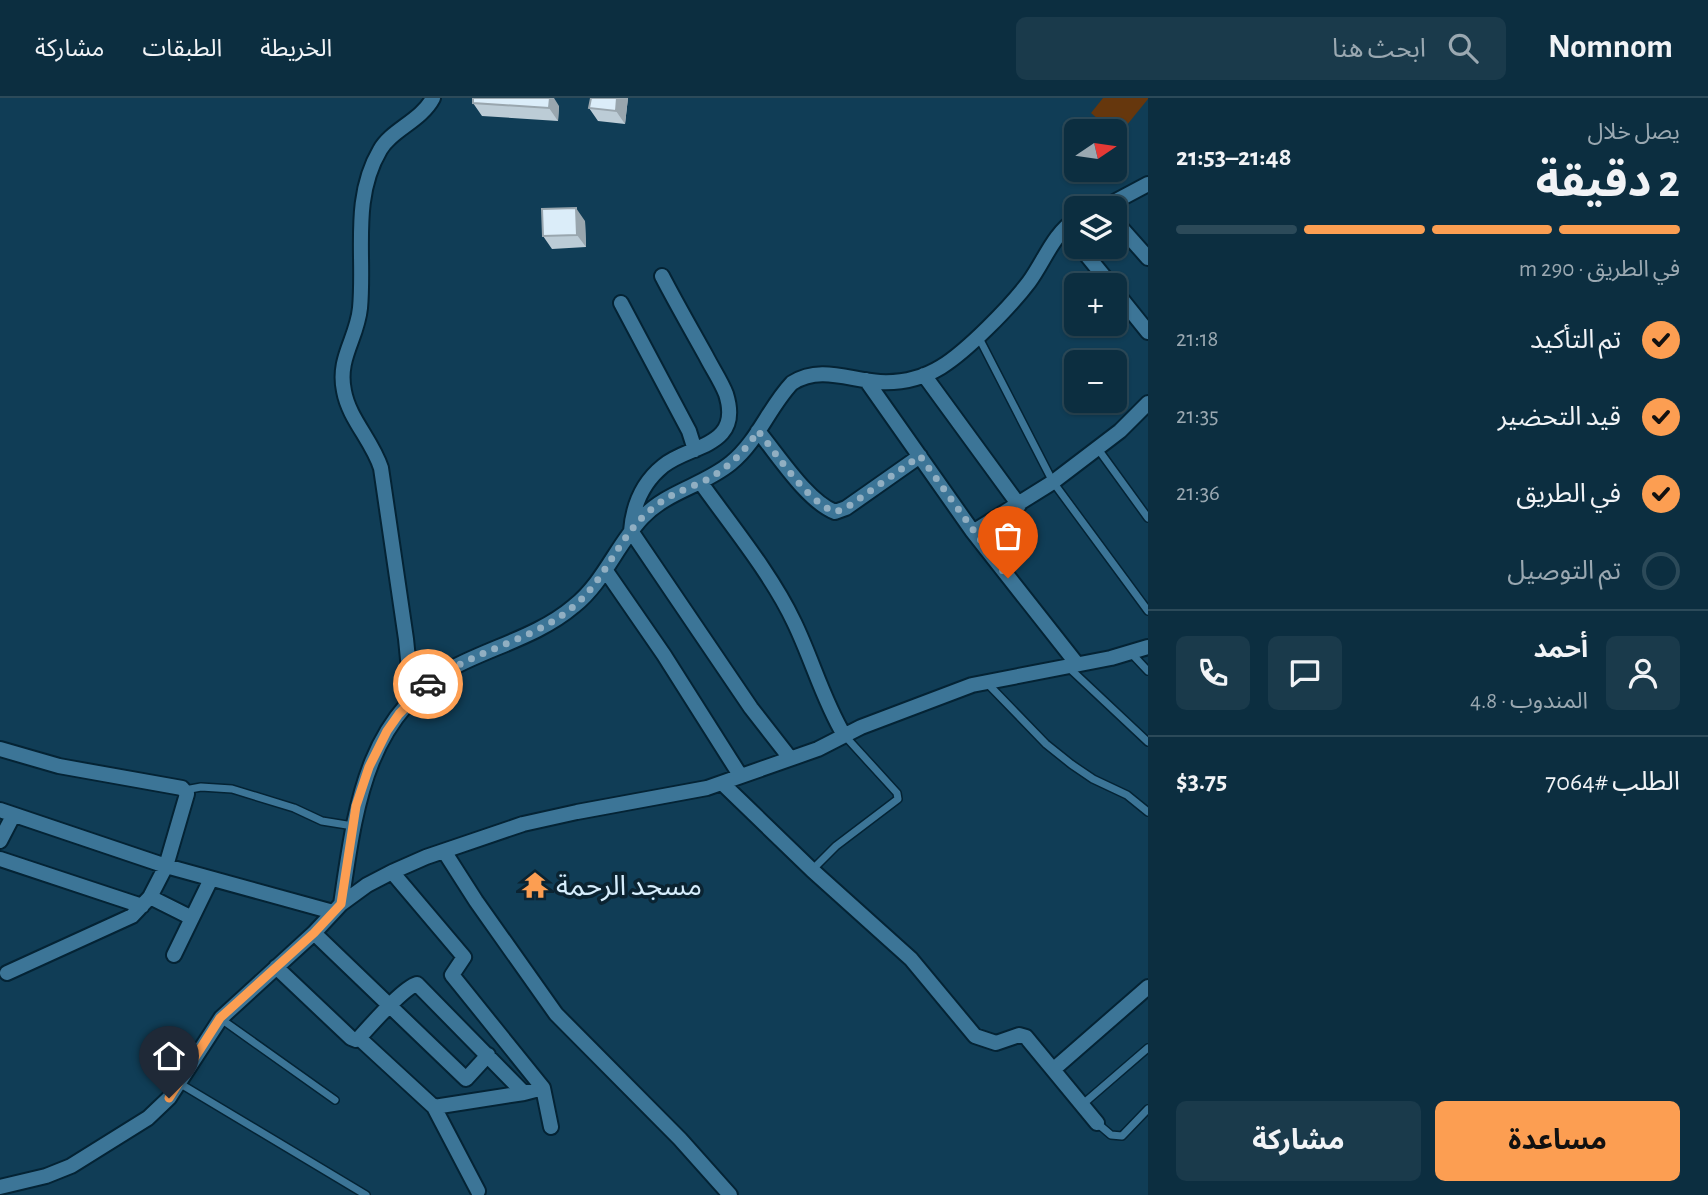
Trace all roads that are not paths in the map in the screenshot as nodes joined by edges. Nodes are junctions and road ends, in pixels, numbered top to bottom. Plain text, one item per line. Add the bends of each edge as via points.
1 (433, 98) edge
2 (1148, 184) edge
3 (1126, 196) edge
4 (1064, 230) edge
5 (1127, 234) edge
6 (1148, 258) edge
7 (1090, 259) edge
8 (1101, 273) edge
9 (662, 276) dead end
10 (621, 303) dead end
11 (1127, 305) edge
12 (1148, 332) edge
13 (978, 335) junction
14 (924, 375) junction
15 (866, 380) junction
16 (1148, 403) edge
17 (758, 431) junction
18 (1098, 449) junction
19 (695, 450) junction
20 (920, 456) junction
21 (1053, 482) junction
22 (701, 483) junction
23 (1019, 505) junction
24 (1148, 518) edge
25 (631, 531) junction
26 (973, 532) junction
27 (606, 571) junction
28 (1148, 611) edge
29 (1148, 647) edge
30 (1131, 653) junction
31 (1072, 665) junction
32 (1148, 671) edge
33 (986, 681) junction
34 (412, 699) junction
35 (844, 736) junction
36 (1148, 741) edge
37 (0, 750) edge
38 (790, 758) junction
39 (740, 775) junction
40 (722, 783) junction
41 (185, 790) junction
42 (1148, 812) edge
43 (7, 813) edge
44 (353, 826) junction
45 (0, 841) edge
46 (444, 851) junction
47 (0, 859) edge
48 (166, 866) junction
49 (811, 870) junction
50 (392, 872) junction
51 (211, 879) junction
52 (146, 901) junction
53 (337, 908) junction
54 (192, 918) junction
55 (314, 933) junction
56 (174, 956) dead end
57 (276, 967) junction
58 (7, 972) dead end
59 (1148, 987) edge
60 (391, 1006) junction
61 (220, 1018) junction
62 (359, 1038) junction
63 (1148, 1048) edge
64 (488, 1055) junction
65 (1054, 1069) junction
66 (466, 1079) junction
67 (178, 1082) junction
68 (543, 1088) junction
69 (524, 1093) junction
70 (335, 1100) dead end
71 (458, 1102) junction
72 (1083, 1104) junction
73 (434, 1107) junction
74 (1148, 1108) edge
75 (1097, 1123) joint
76 (551, 1127) dead end
77 (0, 1187) edge
78 (478, 1191) dead end
79 (366, 1195) edge
80 (730, 1195) edge

1 - 34 street via 428,108 380,148 362,196 360,310 341,368 348,408 381,468
2 - 3 street
4 - 13 street via 1020,293
5 - 6 street
7 - 8 street
9 - 19 street via 723,387 727,403 727,420 720,436
10 - 19 street
11 - 12 street
13 - 14 street via 950,361
13 - 21 lane
14 - 15 street via 899,382
14 - 23 street
15 - 17 street via 822,373 801,377 784,390
15 - 20 street
16 - 18 street
17 - 20 street via 807,490 835,512
17 - 22 street via 734,460
18 - 21 street
18 - 24 lane
19 - 25 street via 670,461 645,486 634,507
20 - 26 street
21 - 23 street
21 - 28 lane
22 - 25 street via 662,501
22 - 35 street via 782,598
23 - 26 street
25 - 27 street
25 - 38 street
26 - 31 street
27 - 34 street via 563,615 457,666
27 - 39 street
29 - 30 street
30 - 31 street
30 - 32 lane
31 - 33 street
31 - 36 lane
33 - 35 street
33 - 42 lane via 1046,744
34 - 44 street via 373,758
35 - 38 street
35 - 49 lane via 898,799
37 - 41 street
38 - 39 street
39 - 40 street
40 - 46 street via 550,817
40 - 49 street
41 - 44 lane via 232,789 322,821
41 - 48 street
43 - 45 street
43 - 48 street
44 - 53 street
46 - 50 street
46 - 80 street via 556,1014
47 - 52 street
48 - 51 street
48 - 52 street
49 - 65 street via 911,959 975,1036 996,1043 1023,1035
50 - 53 street
50 - 68 street via 464,957 453,975
51 - 53 street
51 - 54 street
52 - 54 street
52 - 58 street via 132,916
53 - 55 street
54 - 56 street
55 - 57 street
55 - 60 street
57 - 61 street
57 - 62 street via 351,1038
59 - 65 street
60 - 62 street
60 - 64 street via 417,984
60 - 66 street
61 - 67 street
61 - 70 lane
62 - 73 street
63 - 72 lane
64 - 66 street
64 - 69 street
65 - 72 street
66 - 71 street via 458,1090
67 - 77 street via 148,1118 82,1159 46,1176
67 - 79 lane
68 - 69 street
68 - 76 street
69 - 71 street
71 - 73 street
72 - 75 street
73 - 78 street
74 - 75 lane via 1122,1136 1111,1135

